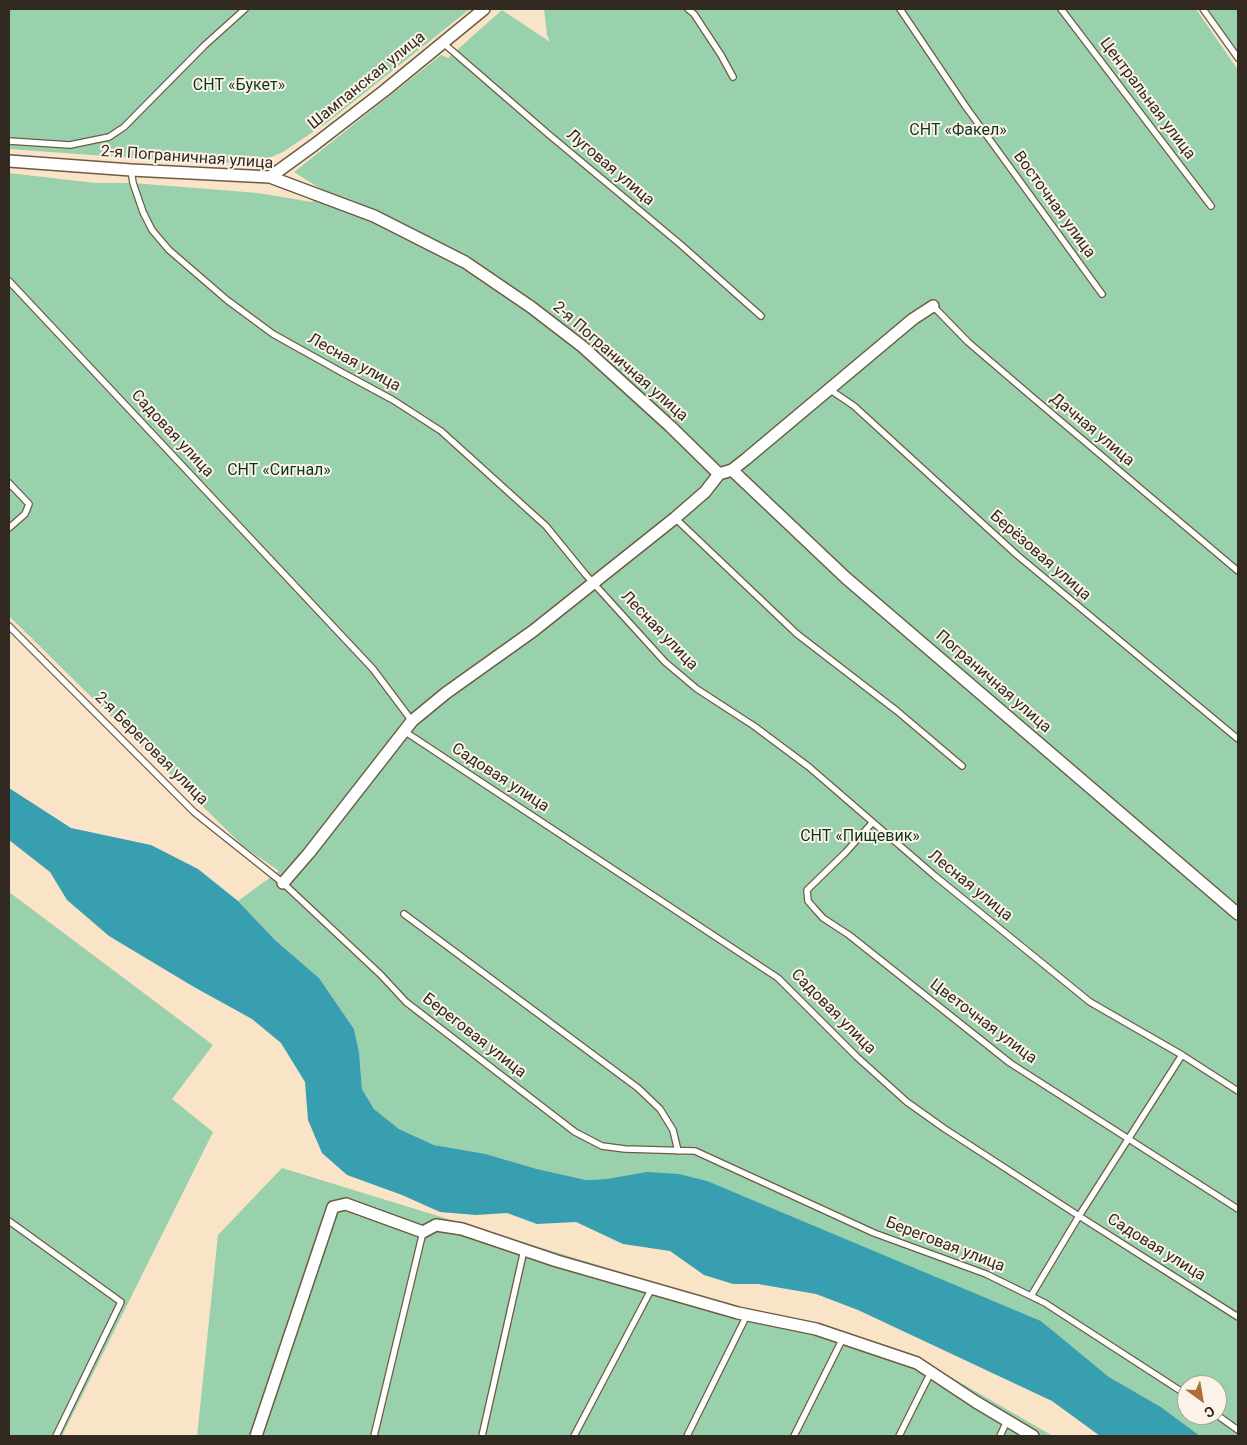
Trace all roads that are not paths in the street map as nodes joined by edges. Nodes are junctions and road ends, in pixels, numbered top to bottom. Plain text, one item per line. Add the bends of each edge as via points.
1 (246, 9) edge
2 (484, 9) edge
3 (688, 9) edge
4 (900, 9) edge
5 (1061, 9) edge
6 (1203, 9) edge
7 (442, 42) junction
8 (1238, 58) edge
9 (732, 77) dead end
10 (9, 141) edge
11 (9, 161) edge
12 (131, 170) junction
13 (270, 177) junction
14 (1211, 206) dead end
15 (9, 281) edge
16 (1102, 294) dead end
17 (933, 306) joint
18 (761, 316) dead end
19 (829, 389) junction
20 (732, 470) junction
21 (719, 474) junction
22 (9, 483) edge
23 (675, 518) junction
24 (9, 528) edge
25 (1238, 570) edge
26 (593, 582) junction
27 (9, 626) edge
28 (412, 721) junction
29 (404, 731) junction
30 (1238, 739) edge
31 (962, 766) dead end
32 (872, 822) junction
33 (283, 883) junction
34 (404, 914) dead end
35 (1238, 914) edge
36 (1182, 1056) junction
37 (1238, 1091) edge
38 (1130, 1139) junction
39 (678, 1151) junction
40 (1238, 1209) edge
41 (1079, 1216) junction
42 (9, 1221) edge
43 (423, 1232) junction
44 (524, 1250) junction
45 (652, 1288) junction
46 (1031, 1296) junction
47 (747, 1315) junction
48 (1238, 1317) edge
49 (843, 1338) junction
50 (931, 1372) junction
51 (1177, 1388) edge
52 (1008, 1421) junction
53 (1227, 1422) edge
54 (1238, 1430) edge
55 (56, 1436) edge
56 (256, 1436) edge
57 (374, 1436) edge
58 (482, 1436) edge
59 (574, 1436) edge
60 (687, 1436) edge
61 (794, 1436) edge
62 (899, 1436) edge
63 (1000, 1436) edge
64 (1033, 1436) edge

1 - 10 lane via 205,45 124,127 109,137 70,146
2 - 7 street, Шампанская улица
3 - 9 lane via 721,55
4 - 16 lane, Восточная улица via 966,107
5 - 14 lane, Центральная улица
6 - 8 lane
7 - 13 street, Шампанская улица via 384,91
7 - 18 lane, Луговая улица
11 - 12 street, 2-я Пограничная улица
12 - 13 street, 2-я Пограничная улица
12 - 26 lane, Лесная улица via 143,212 152,230 169,250 273,334 393,400 441,431 546,526
13 - 21 street, 2-я Пограничная улица via 374,216 465,262 532,307 583,347
15 - 28 lane, Садовая улица via 373,669
17 - 19 street
17 - 25 lane, Дачная улица via 968,342
19 - 20 street
19 - 30 lane, Берёзовая улица via 854,406 1017,555
20 - 21 street
20 - 35 street, Пограничная улица via 846,578
21 - 23 street via 705,492
22 - 24 lane via 28,504 25,514
23 - 26 street
23 - 31 lane via 798,634
26 - 28 street
26 - 32 lane, Лесная улица via 665,662 697,689 809,767
27 - 33 lane, 2-я Береговая улица via 194,812
28 - 29 street
29 - 33 street
29 - 41 lane, Садовая улица via 778,978 907,1102
32 - 36 lane, Лесная улица via 1090,1002
32 - 38 lane, Цветочная улица via 807,890 808,900 814,908 1010,1063
33 - 39 lane, Береговая улица via 406,1002 575,1132 602,1146
34 - 39 lane via 638,1088 660,1109 673,1130
36 - 37 lane, Лесная улица
36 - 38 lane
38 - 40 lane, Цветочная улица
38 - 41 lane
39 - 46 lane, Береговая улица via 695,1151 874,1233 986,1274
41 - 46 lane
41 - 48 lane, Садовая улица
42 - 55 lane via 121,1302
43 - 44 street via 436,1225 462,1229
43 - 56 street via 346,1204 333,1207
43 - 57 lane
44 - 45 street
44 - 58 lane
45 - 47 street
45 - 59 lane
46 - 51 lane, Береговая улица
47 - 49 street
47 - 60 lane
49 - 50 street via 918,1363
49 - 61 lane
50 - 52 street
50 - 62 lane
52 - 63 lane
52 - 64 street
53 - 54 lane

